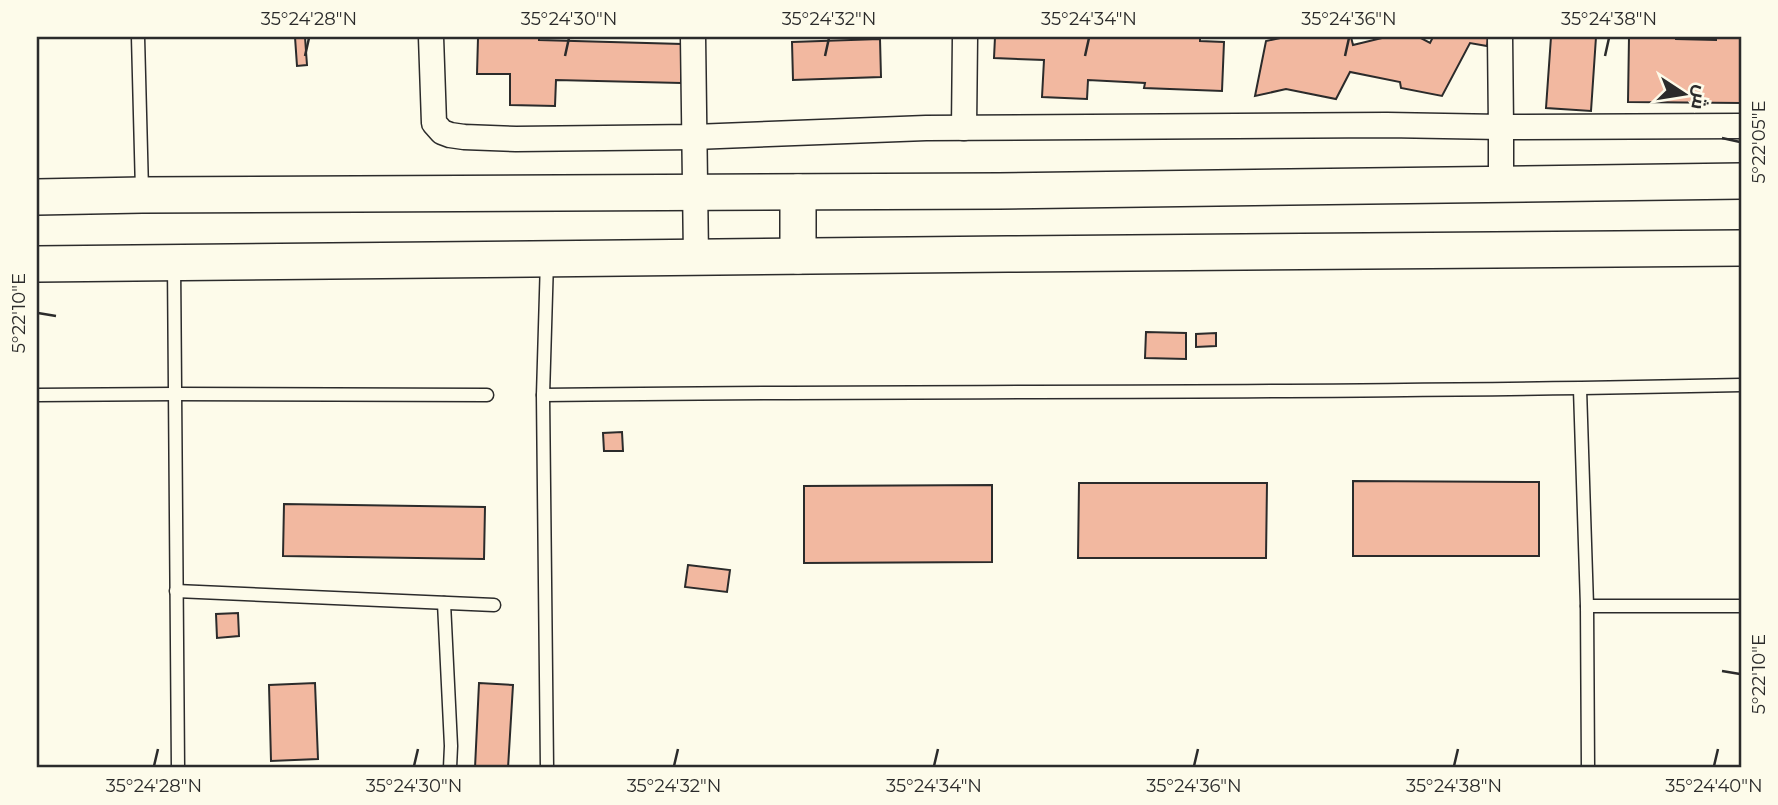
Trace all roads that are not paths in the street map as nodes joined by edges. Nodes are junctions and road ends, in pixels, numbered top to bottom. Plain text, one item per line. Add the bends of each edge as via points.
1 (138, 37) edge
2 (431, 37) edge
3 (693, 37) edge
4 (965, 37) edge
5 (1500, 37) edge
6 (1741, 126) edge
7 (1501, 127) junction
8 (964, 128) junction
9 (694, 136) junction
10 (1741, 181) edge
11 (1501, 184) junction
12 (798, 192) junction
13 (696, 193) junction
14 (142, 195) junction
15 (37, 197) edge
16 (1741, 248) edge
17 (798, 256) junction
18 (696, 257) junction
19 (547, 259) junction
20 (174, 263) junction
21 (37, 264) edge
22 (1741, 385) edge
23 (1580, 389) junction
24 (174, 394) junction
25 (37, 395) edge
26 (487, 395) dead end
27 (543, 395) junction
28 (176, 591) junction
29 (444, 603) junction
30 (494, 605) dead end
31 (1741, 606) edge
32 (1587, 607) junction
33 (178, 768) edge
34 (450, 768) edge
35 (547, 768) edge
36 (1588, 768) edge

1 - 14 lane
2 - 9 street via 435,123 442,132 516,139
3 - 9 street
4 - 8 street
5 - 7 street
6 - 7 street
7 - 8 street
7 - 11 street
8 - 9 street
9 - 13 street
10 - 11 street
11 - 12 street
12 - 13 street
12 - 17 street
13 - 14 street
13 - 18 street
14 - 15 street
16 - 17 street
17 - 18 street
18 - 19 street
19 - 20 street
19 - 27 lane
20 - 21 street
20 - 24 lane
22 - 23 lane
23 - 27 lane
23 - 32 lane
24 - 25 lane
24 - 26 lane
24 - 28 lane
27 - 35 lane
28 - 29 lane
28 - 33 lane
29 - 30 lane
29 - 34 lane
31 - 32 lane
32 - 36 lane

